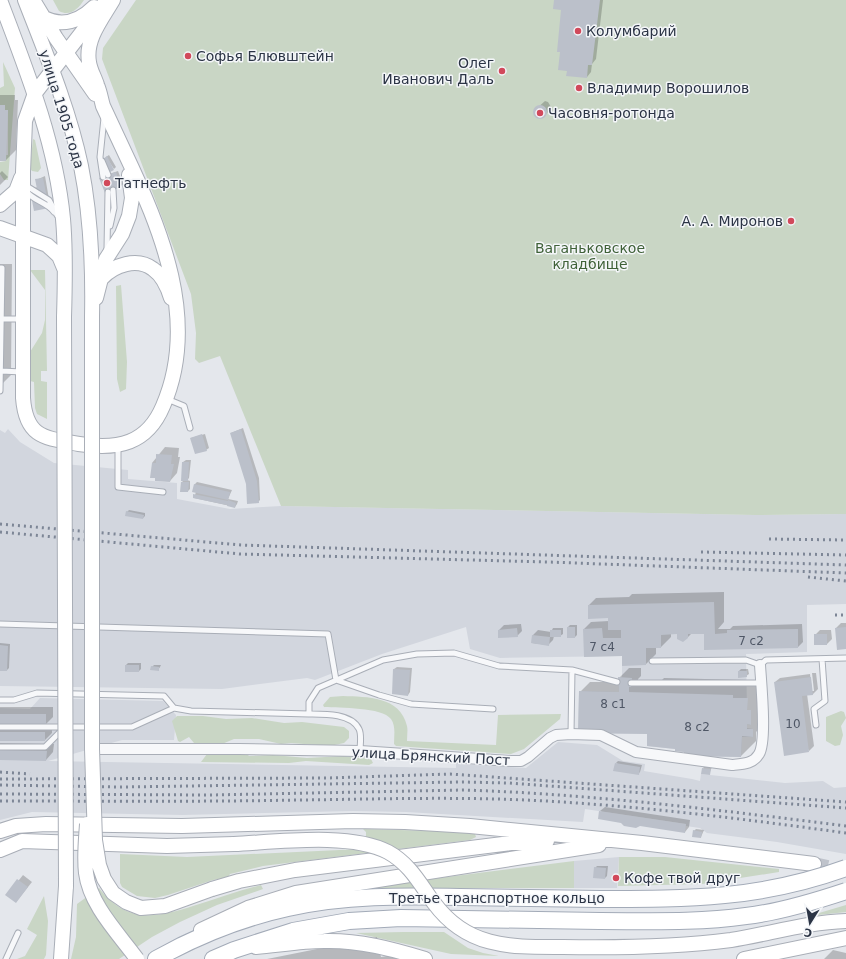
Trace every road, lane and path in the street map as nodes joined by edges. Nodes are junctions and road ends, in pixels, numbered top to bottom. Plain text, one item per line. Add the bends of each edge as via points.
1 (0, 0) edge
2 (25, 0) edge
3 (33, 0) edge
4 (101, 0) edge
5 (107, 0) edge
6 (113, 0) edge
7 (44, 18) junction
8 (65, 52) junction
9 (52, 70) junction
10 (34, 93) junction
11 (103, 104) junction
12 (127, 156) junction
13 (105, 176) dead end
14 (23, 178) junction
15 (110, 191) dead end
16 (0, 205) edge
17 (0, 228) edge
18 (64, 233) junction
19 (23, 237) junction
20 (106, 259) junction
21 (0, 268) edge
22 (66, 272) junction
23 (102, 278) junction
24 (177, 315) junction
25 (92, 317) junction
26 (2, 319) junction
27 (23, 319) junction
28 (1, 371) edge
29 (22, 372) junction
30 (0, 391) edge
31 (167, 399) junction
32 (190, 428) dead end
33 (118, 446) junction
34 (163, 492) dead end
35 (0, 624) edge
36 (846, 658) edge
37 (822, 659) junction
38 (652, 661) dead end
39 (760, 665) junction
40 (572, 670) junction
41 (336, 680) junction
42 (617, 682) dead end
43 (631, 683) dead end
44 (761, 683) junction
45 (0, 700) edge
46 (174, 708) junction
47 (493, 708) dead end
48 (309, 714) junction
49 (816, 725) dead end
50 (0, 727) edge
51 (64, 728) junction
52 (571, 734) junction
53 (0, 747) edge
54 (92, 749) junction
55 (360, 751) junction
56 (0, 831) edge
57 (610, 840) junction
58 (642, 843) junction
59 (0, 850) edge
60 (814, 864) tunnel mouth
61 (846, 868) edge
62 (846, 891) edge
63 (846, 921) edge
64 (18, 933) dead end
65 (846, 938) edge
66 (234, 950) junction
67 (61, 956) edge
68 (779, 956) edge
69 (6, 959) edge
70 (137, 959) edge
71 (156, 959) edge
72 (213, 959) edge
73 (425, 959) edge
74 (744, 959) edge

1 - 10 main road, улица 1905 года
2 - 9 main road, улица 1905 года
3 - 7 main road
4 - 7 main road via 88,13 75,20 58,22
5 - 8 main road
6 - 11 main road via 93,34 88,53
7 - 8 main road
8 - 9 main road
8 - 11 main road
9 - 10 main road
9 - 25 main road, улица 1905 года via 74,138 87,204
10 - 14 main road via 25,121
10 - 18 main road, улица 1905 года via 54,164
11 - 12 main road
11 - 13 lane via 104,126 100,157
12 - 20 main road via 132,194 131,207 122,234
12 - 24 main road via 171,268
14 - 16 main road via 16,191
14 - 18 lane via 28,194 52,209
14 - 19 main road
15 - 20 lane via 114,208
17 - 19 main road
18 - 22 main road, улица 1905 года
19 - 22 main road via 54,251
19 - 27 main road
20 - 23 main road
21 - 26 lane
22 - 67 main road, улица 1905 года, bridge via 66,886
23 - 24 main road via 109,271 124,264 152,268 163,280
23 - 25 main road
24 - 31 main road via 177,356
25 - 54 main road, bridge
26 - 27 lane
26 - 28 lane
27 - 29 main road
28 - 29 lane
28 - 30 lane
29 - 33 main road via 24,413 28,424 35,431 53,439
31 - 32 lane via 184,406
31 - 33 main road via 148,430 140,437
33 - 34 lane via 118,487
35 - 41 lane via 328,634
36 - 37 lane
37 - 39 lane via 766,660
37 - 49 lane via 825,702 814,709
38 - 39 lane via 746,660
39 - 44 street, улица Брянский Пост
40 - 41 lane via 499,666 454,653 417,654 383,660
40 - 42 lane
40 - 52 lane
41 - 47 lane via 379,696 411,704
41 - 48 lane via 318,688 309,702
43 - 44 lane
44 - 52 street, улица Брянский Пост via 763,741 759,754 747,764 732,765 636,752 602,735
45 - 46 lane via 14,700 37,693 164,696
46 - 48 lane via 191,711
46 - 51 lane via 132,727
48 - 55 lane via 338,715 353,722 360,732
50 - 51 lane
51 - 53 lane via 45,747
52 - 55 street, улица Брянский Пост via 550,738 521,760
54 - 55 street, улица Брянский Пост
54 - 57 main road, bridge via 97,852 104,879 112,893 133,906 148,909 165,906 212,889 295,870 511,843
54 - 70 main road, bridge via 85,851 88,881 99,906
56 - 57 main road via 16,826 41,824 182,826 380,822 463,826
57 - 58 main road
58 - 60 main road
58 - 71 main road via 591,846 296,893 257,904 220,920 193,934
59 - 63 main road, bridge via 12,844 28,841 167,846 342,840 388,852 416,877 442,913 451,921 471,935 503,945 633,948 693,944
61 - 71 main road, Третье транспортное кольцо, bridge via 802,882 741,894 680,899 405,897 320,903 288,908 227,926 195,938
62 - 66 main road, Третье транспортное кольцо, bridge via 789,908 746,916 691,921 379,918 312,926
64 - 69 lane
65 - 68 main road
66 - 72 main road, Третье транспортное кольцо
66 - 73 main road via 324,941 378,946
68 - 74 main road

